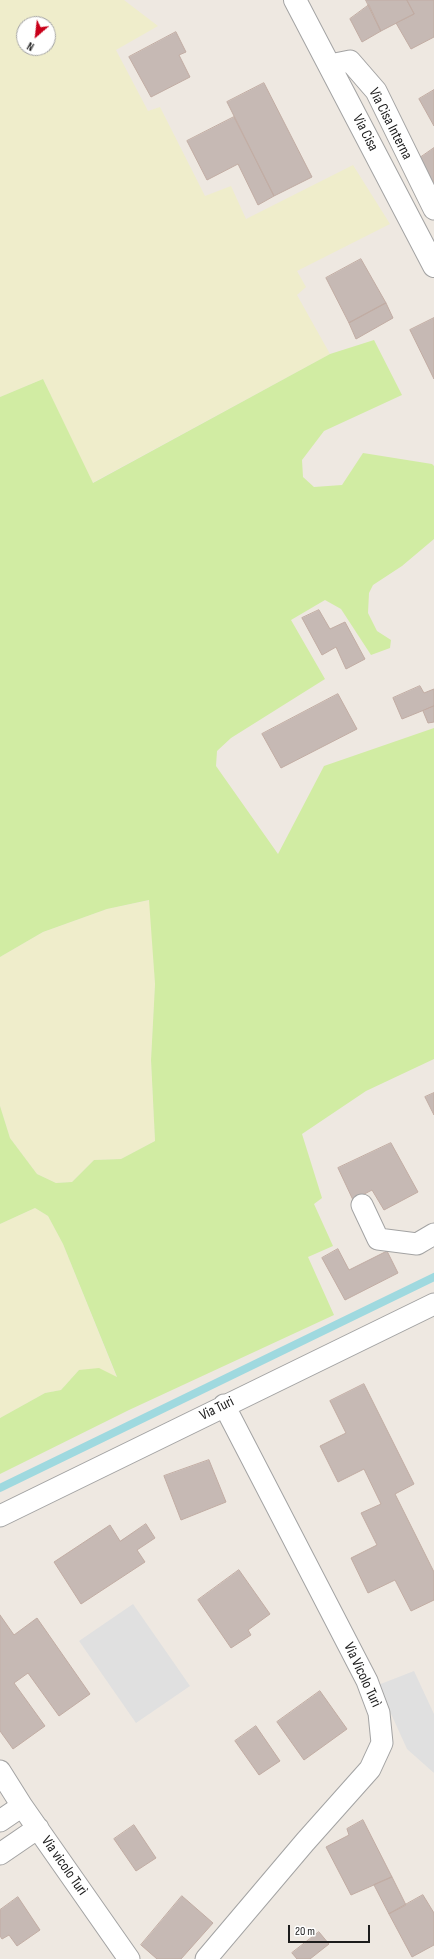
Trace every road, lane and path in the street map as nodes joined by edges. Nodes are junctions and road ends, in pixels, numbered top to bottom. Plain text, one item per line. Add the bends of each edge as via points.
1 (295, 0) edge
2 (330, 65) junction
3 (434, 209) edge
4 (434, 266) edge
5 (362, 1205) dead end
6 (426, 1239) edge
7 (434, 1304) edge
8 (224, 1405) junction
9 (0, 1516) edge
10 (0, 1771) edge
11 (22, 1806) junction
12 (0, 1821) edge
13 (38, 1828) junction
14 (0, 1854) edge
15 (129, 1959) edge
16 (206, 1959) edge

1 - 2 street, Via Cisa
2 - 3 street, Via Cisa Interna via 350,61 376,91
2 - 4 street, Via Cisa
5 - 6 street via 378,1239
7 - 8 street, Via Turi
8 - 9 street, Via Turi
8 - 16 street, Via Vicolo Turì via 367,1681 380,1713 382,1743 370,1769
10 - 11 street, Via vicolo Turì
11 - 12 street
11 - 13 street, Via vicolo Turì
13 - 14 street
13 - 15 street, Via vicolo Turì

